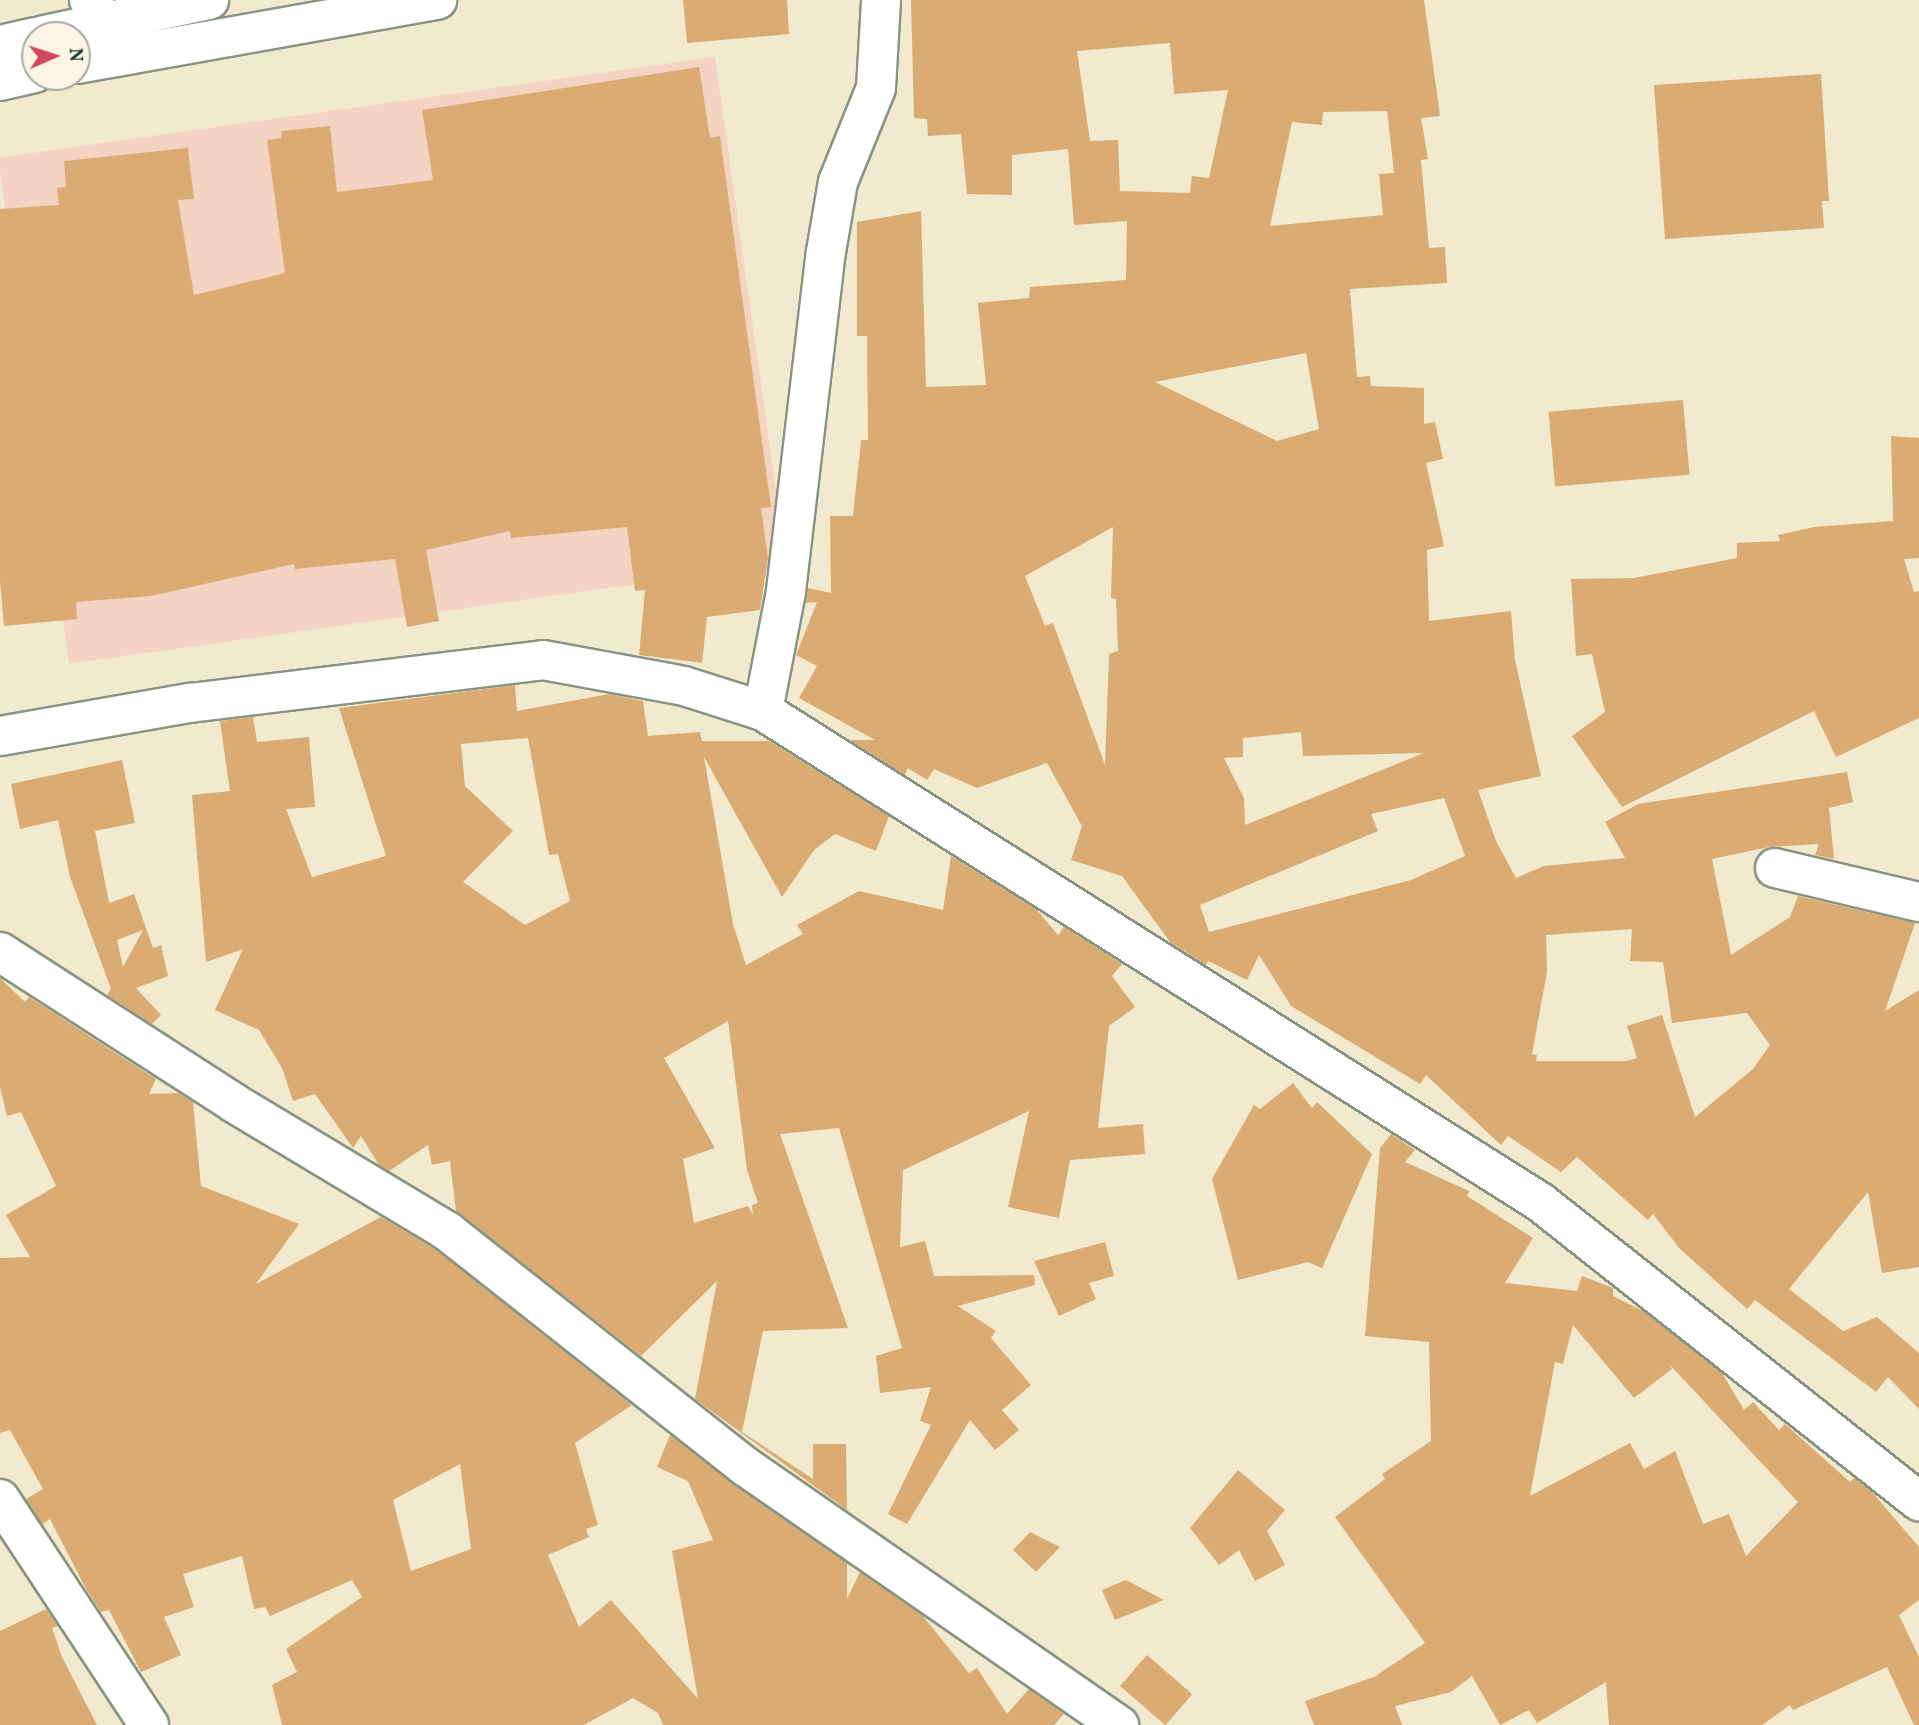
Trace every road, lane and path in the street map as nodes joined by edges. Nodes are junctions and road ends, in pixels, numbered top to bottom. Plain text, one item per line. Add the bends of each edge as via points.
1 (209, 0) edge
2 (436, 0) edge
3 (881, 0) edge
4 (97, 10) edge
5 (74, 21) edge
6 (21, 40) edge
7 (0, 45) edge
8 (91, 62) edge
9 (21, 77) edge
10 (0, 81) edge
11 (763, 711) junction
12 (0, 736) edge
13 (1775, 868) dead end
14 (1919, 902) edge
15 (0, 952) edge
16 (0, 1499) edge
17 (1919, 1501) edge
18 (149, 1725) edge
19 (1119, 1725) edge

1 - 4 street
2 - 8 street
3 - 11 street via 876,88 838,182 826,252 786,591
4 - 5 street
6 - 7 street
9 - 10 street
11 - 12 street via 684,686 543,660 190,703
11 - 17 street via 1540,1202
13 - 14 street
15 - 19 street via 234,1103 447,1231 746,1467
16 - 18 street

